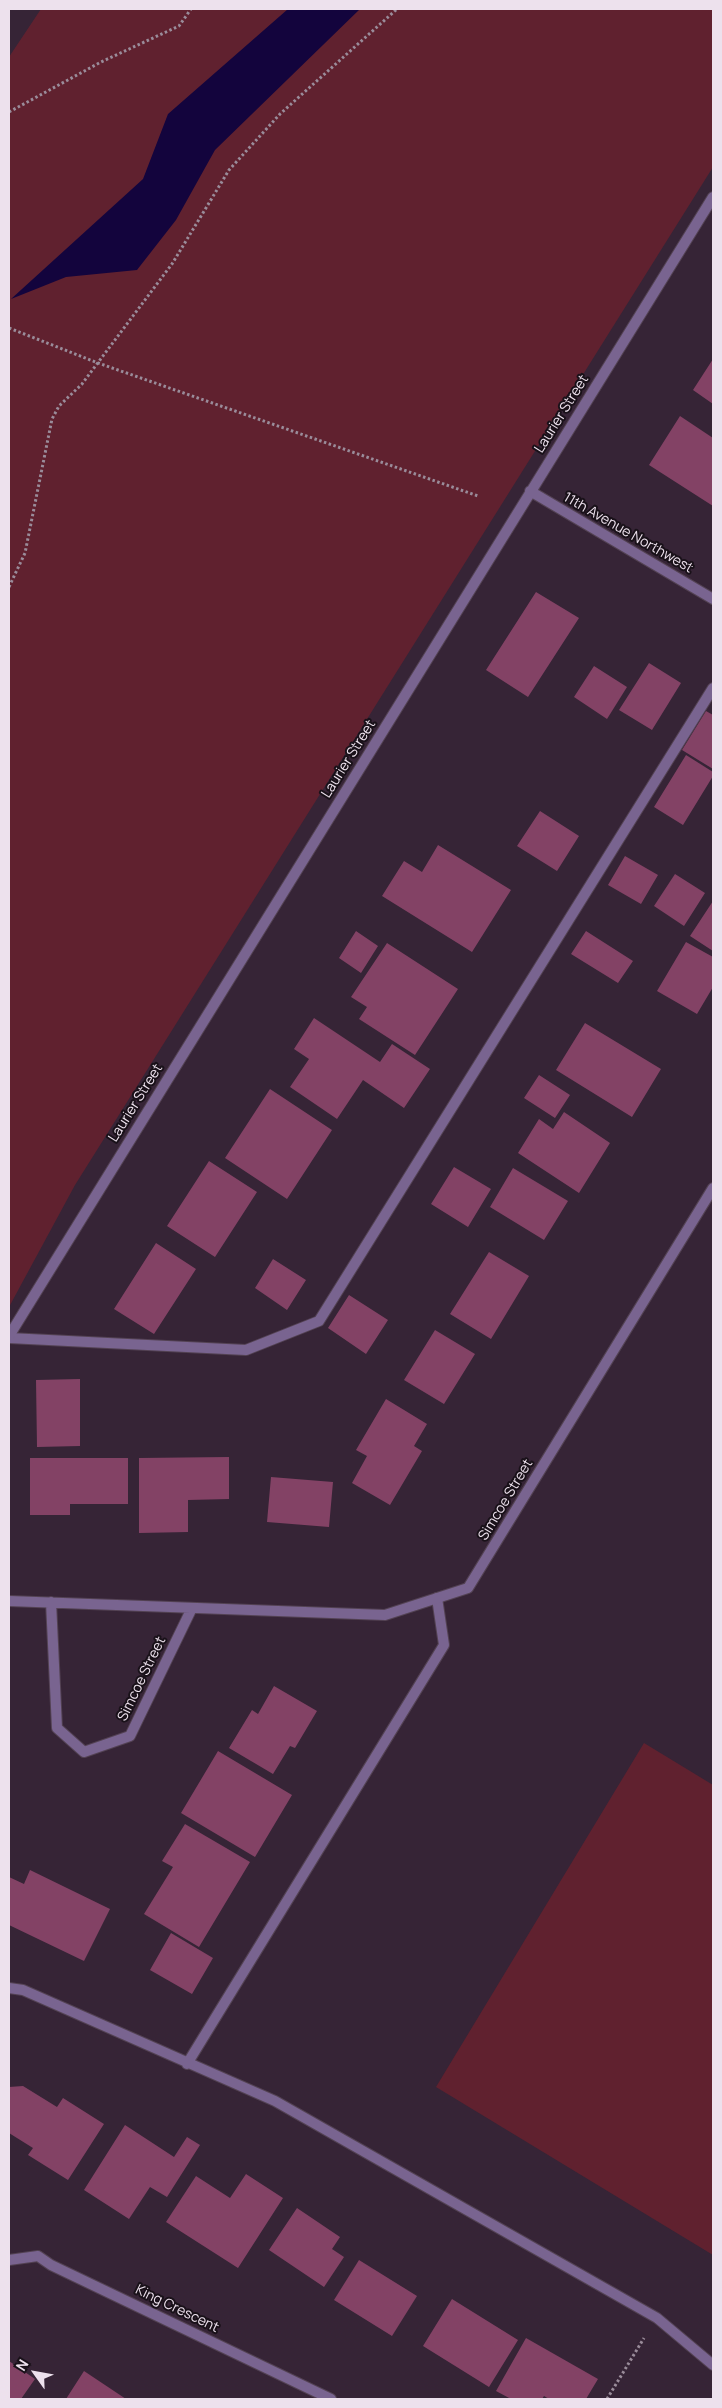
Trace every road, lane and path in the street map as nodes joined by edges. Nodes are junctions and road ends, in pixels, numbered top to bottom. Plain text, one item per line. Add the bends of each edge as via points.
1 (191, 9) edge
2 (397, 9) edge
3 (9, 112) edge
4 (713, 197) edge
5 (9, 328) edge
6 (98, 363) junction
7 (530, 491) junction
8 (478, 496) dead end
9 (9, 587) edge
10 (713, 599) edge
11 (713, 688) edge
12 (713, 1188) edge
13 (9, 1337) edge
14 (437, 1598) junction
15 (9, 1601) edge
16 (51, 1602) junction
17 (192, 1608) junction
18 (9, 1988) edge
19 (187, 2064) junction
20 (9, 2260) edge
21 (657, 2318) junction
22 (713, 2365) edge
23 (330, 2399) edge
24 (607, 2399) edge

1 - 3 path via 179,26 101,62
2 - 6 path via 280,114 229,170 172,264
4 - 7 street, Laurier Street
5 - 6 path
6 - 8 path
6 - 9 path via 59,406 52,419 25,553
7 - 10 street, 11th Avenue Northwest
7 - 13 street, Laurier Street
11 - 13 street via 319,1321 246,1350
12 - 14 street, Simcoe Street via 468,1588
14 - 17 street, Simcoe Street via 385,1615
14 - 19 street via 444,1645
15 - 16 street, Simcoe Street
16 - 17 street, Simcoe Street
16 - 17 street, Simcoe Street via 56,1728 84,1752 130,1736
18 - 19 street via 23,1990
19 - 21 street via 275,2101
20 - 23 street, King Crescent via 38,2256
21 - 22 street
21 - 24 path

